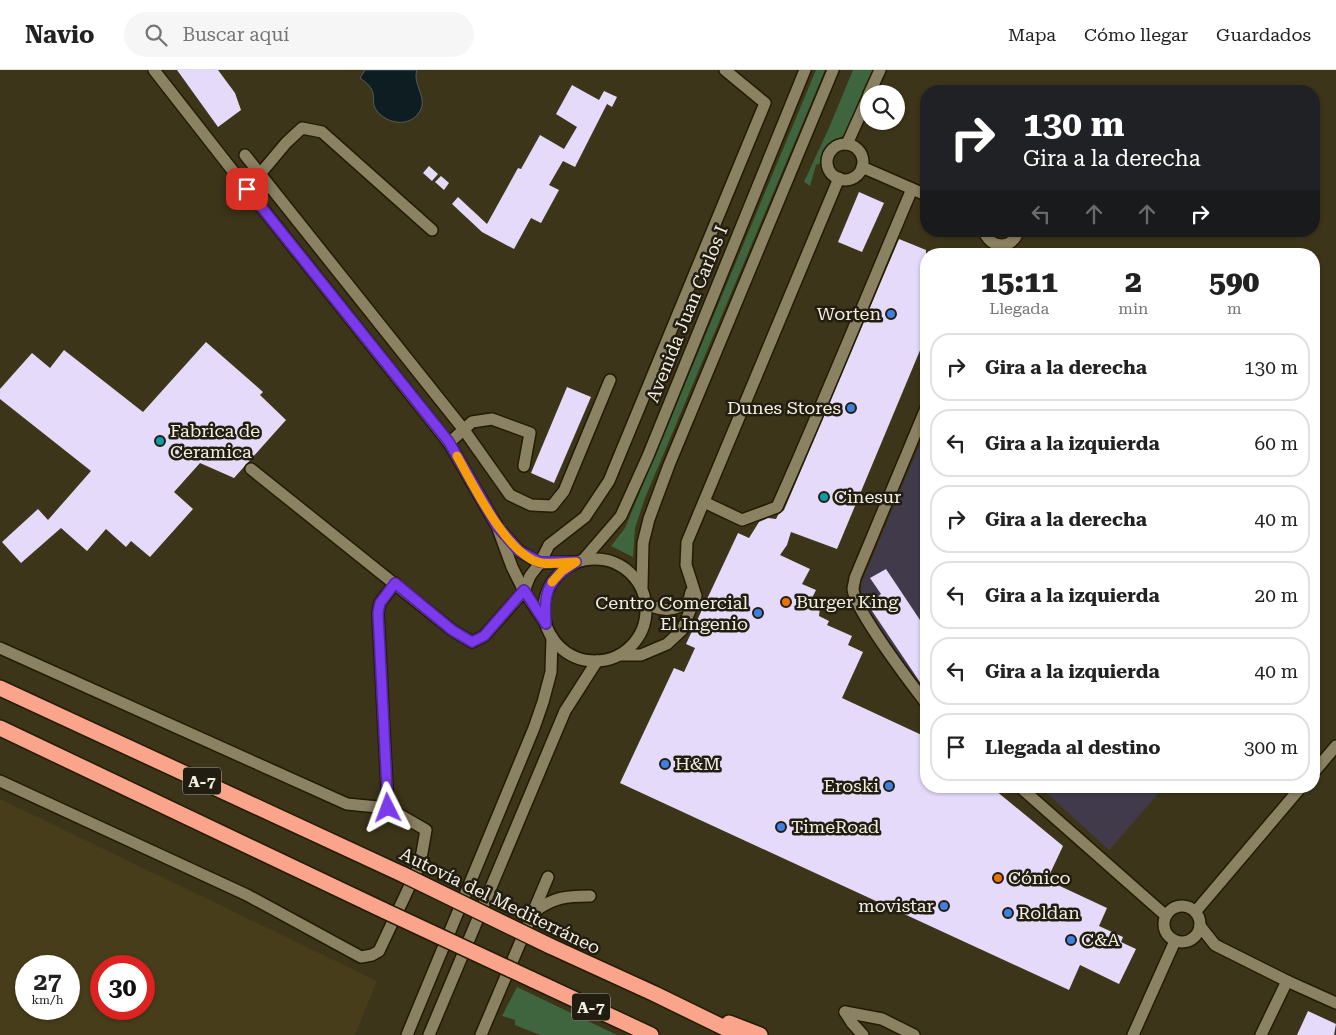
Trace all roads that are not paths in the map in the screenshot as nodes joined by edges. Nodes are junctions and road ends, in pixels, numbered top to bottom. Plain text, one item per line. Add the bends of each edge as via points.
1 (154, 70) edge
2 (725, 70) edge
3 (805, 70) edge
4 (833, 70) edge
5 (880, 70) edge
6 (873, 85) edge
7 (860, 114) edge
8 (847, 144) junction
9 (245, 155) dead end
10 (862, 167) junction
11 (260, 174) junction
12 (839, 178) junction
13 (912, 189) junction
14 (920, 192) edge
15 (432, 230) dead end
16 (1015, 237) edge
17 (994, 248) edge
18 (610, 380) dead end
19 (920, 422) edge
20 (464, 430) junction
21 (449, 442) junction
22 (524, 466) dead end
23 (251, 469) dead end
24 (704, 502) junction
25 (497, 526) junction
26 (579, 561) junction
27 (540, 562) junction
28 (691, 580) junction
29 (395, 583) junction
30 (642, 587) junction
31 (524, 590) junction
32 (654, 607) dead end
33 (546, 624) junction
34 (552, 637) junction
35 (0, 648) edge
36 (620, 655) junction
37 (597, 661) junction
38 (0, 688) edge
39 (920, 695) edge
40 (0, 728) edge
41 (1336, 746) edge
42 (1320, 765) edge
43 (0, 781) edge
44 (1027, 793) edge
45 (1296, 793) edge
46 (388, 808) junction
47 (548, 877) dead end
48 (590, 896) dead end
49 (1196, 912) junction
50 (532, 913) junction
51 (1165, 915) junction
52 (1200, 926) junction
53 (1175, 941) junction
54 (1287, 981) junction
55 (655, 994) junction
56 (1336, 1003) edge
57 (407, 1035) edge
58 (430, 1035) edge
59 (481, 1035) edge
60 (651, 1035) edge
61 (739, 1035) edge
62 (760, 1035) edge
63 (863, 1035) edge
64 (914, 1035) edge
65 (1133, 1035) edge
66 (1261, 1035) edge

1 - 21 street
2 - 27 street via 765,103 609,481 585,517 549,545
3 - 26 street, Avenida Juan Carlos I via 621,516
4 - 30 street via 649,519 643,543
5 - 6 street
7 - 8 street
8 - 10 street via 862,154
8 - 12 street via 834,148 828,160 831,172
9 - 11 street
10 - 12 street via 852,178
10 - 13 street
11 - 15 street via 302,128 322,132
11 - 20 street
12 - 24 street
13 - 14 street
13 - 24 street via 777,507 742,520
16 - 17 street via 1008,244
18 - 20 street via 564,491 552,506 531,505 510,494
19 - 39 street via 855,578 853,590 862,611
20 - 21 street
20 - 22 street via 472,422 492,419 530,434
21 - 25 street
23 - 29 street
24 - 28 street via 687,542 686,565
25 - 27 street via 519,551
25 - 31 street
26 - 27 street
26 - 30 street via 604,559 620,565
26 - 33 street via 562,571 550,584 544,604
27 - 31 street
28 - 32 street via 689,600 681,606 674,610
28 - 36 street via 696,596 682,630 667,644 641,655
29 - 31 street via 452,630 472,642 484,636
29 - 46 street via 380,603 378,613
30 - 36 street via 647,612 642,632
31 - 33 street
33 - 34 street
34 - 37 street via 573,656
34 - 57 street via 551,672 534,728
35 - 46 street via 347,804
36 - 37 street
37 - 58 street via 565,711
38 - 55 highway, Autovía del Mediterráneo / A-7, bridge
40 - 60 highway, A-7, bridge
41 - 42 street
43 - 46 street via 247,895 361,957 379,951 420,864 426,830
44 - 51 street
45 - 49 street
47 - 50 street
48 - 50 street via 565,896 545,903
49 - 51 street via 1184,905 1170,909
49 - 52 street
50 - 59 street
51 - 53 street via 1164,930
52 - 53 street via 1199,932 1189,941
52 - 54 street via 1215,945
53 - 65 street
54 - 56 street
54 - 66 street
55 - 61 highway, Autovía del Mediterráneo / A-7
55 - 62 highway
63 - 64 street via 846,1012 882,1020

